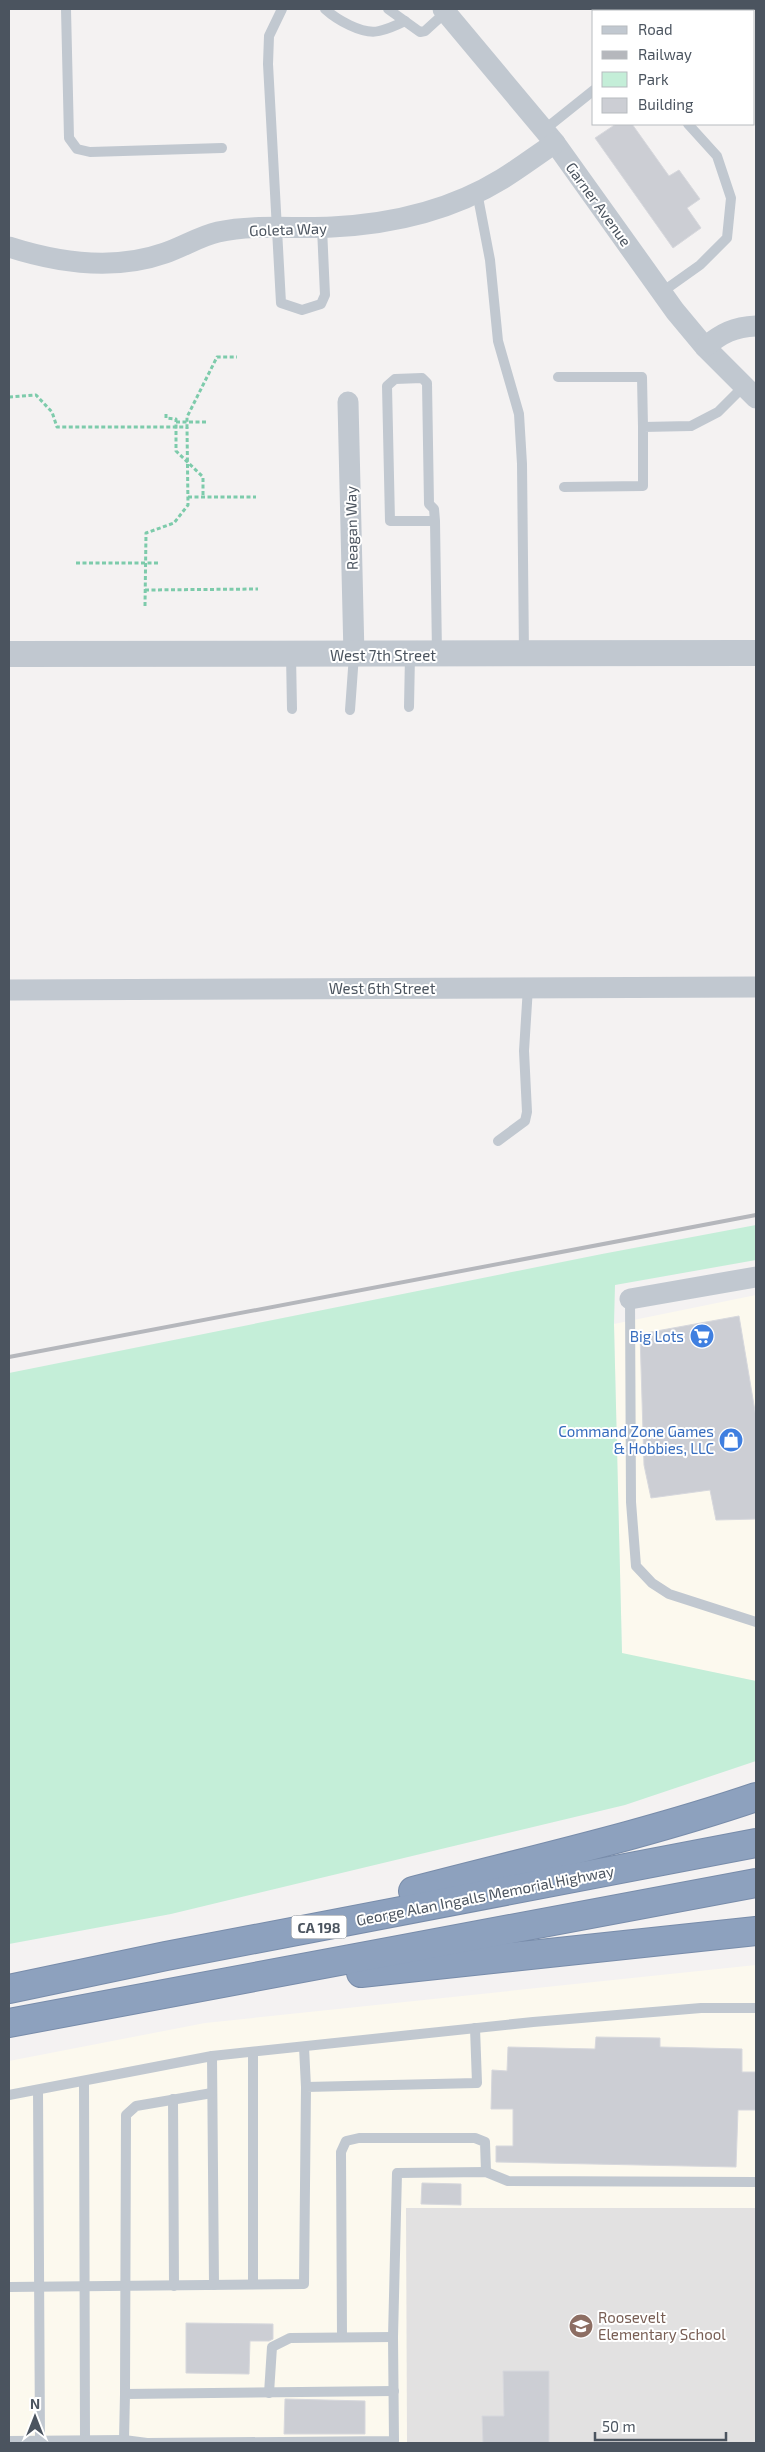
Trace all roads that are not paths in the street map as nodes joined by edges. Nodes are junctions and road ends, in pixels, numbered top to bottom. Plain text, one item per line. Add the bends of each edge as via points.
1 (66, 9) edge
2 (282, 9) edge
3 (324, 9) edge
4 (388, 9) edge
5 (446, 10) edge
6 (406, 22) junction
7 (592, 93) edge
8 (689, 125) edge
9 (549, 136) junction
10 (222, 148) dead end
11 (477, 192) junction
12 (277, 228) junction
13 (322, 228) junction
14 (9, 247) edge
15 (662, 292) junction
16 (756, 326) edge
17 (705, 347) junction
18 (558, 378) dead end
19 (750, 392) edge
20 (348, 402) dead end
21 (643, 427) junction
22 (564, 487) dead end
23 (435, 520) junction
24 (756, 653) edge
25 (9, 654) edge
26 (524, 654) junction
27 (291, 655) junction
28 (354, 655) junction
29 (410, 655) junction
30 (437, 655) junction
31 (410, 707) dead end
32 (292, 709) dead end
33 (350, 710) dead end
34 (528, 987) junction
35 (756, 987) edge
36 (9, 990) edge
37 (498, 1142) dead end
38 (756, 1277) edge
39 (630, 1299) joint
40 (756, 1622) edge
41 (756, 1797) edge
42 (756, 1843) edge
43 (756, 1883) edge
44 (756, 1931) edge
45 (166, 1956) junction
46 (9, 1989) edge
47 (180, 1990) junction
48 (756, 2008) edge
49 (9, 2023) edge
50 (475, 2028) junction
51 (304, 2047) junction
52 (253, 2052) junction
53 (212, 2056) junction
54 (84, 2081) junction
55 (306, 2087) junction
56 (38, 2090) junction
57 (212, 2092) junction
58 (9, 2095) edge
59 (173, 2100) junction
60 (486, 2172) junction
61 (756, 2182) edge
62 (253, 2284) junction
63 (214, 2285) junction
64 (174, 2286) junction
65 (9, 2287) edge
66 (39, 2287) junction
67 (126, 2287) junction
68 (85, 2288) junction
69 (342, 2336) junction
70 (392, 2337) junction
71 (394, 2391) junction
72 (269, 2393) junction
73 (125, 2394) junction
74 (124, 2440) junction
75 (9, 2441) edge
76 (40, 2441) junction
77 (85, 2441) junction

1 - 10 lane via 69,138 77,148 90,152
2 - 12 lane via 269,36 268,64
3 - 6 lane via 334,18 377,32
4 - 6 lane
5 - 6 lane via 425,31 420,32
5 - 9 street, Garner Avenue
7 - 9 lane
8 - 15 lane via 717,156 730,198 727,238 700,265
9 - 11 street, Goleta Way via 501,180
9 - 15 street, Garner Avenue
11 - 13 street, Goleta Way via 401,220
11 - 26 lane via 490,260 498,340 519,414
12 - 13 street, Goleta Way
12 - 13 lane via 280,303 302,310 320,304 326,295
12 - 14 street, Goleta Way via 219,232 167,253 127,262 59,260
15 - 17 street, Garner Avenue
16 - 17 street via 738,327 721,334
17 - 19 street, Garner Avenue
18 - 21 lane via 642,377
19 - 21 lane via 691,426
20 - 28 street, Reagan Way
21 - 22 lane via 643,486
23 - 23 lane via 430,504 427,383 422,378 395,379 387,386 390,521
23 - 30 lane
24 - 26 street, West 7th Street
25 - 27 street, West 7th Street
26 - 30 street, West 7th Street
27 - 28 street, West 7th Street
27 - 32 lane
28 - 29 street, West 7th Street
28 - 33 lane
29 - 30 street, West 7th Street
29 - 31 lane
34 - 35 street, West 6th Street
34 - 36 street, West 6th Street
34 - 37 lane via 524,1051 527,1112 525,1121
38 - 39 street
39 - 40 lane via 631,1502 636,1566 652,1583 669,1594
41 - 45 highway via 598,1845
42 - 45 highway, George Alan Ingalls Memorial Highway / CA 198
43 - 47 highway, CA 198
44 - 47 highway
45 - 46 highway, George Alan Ingalls Memorial Highway / CA 198
47 - 49 highway, CA 198
48 - 50 lane via 701,2008
50 - 51 lane
50 - 55 lane via 477,2083
51 - 52 lane
51 - 55 lane
52 - 53 lane
52 - 62 lane
53 - 54 lane
53 - 57 lane
54 - 56 lane
54 - 68 lane
55 - 62 lane via 304,2284
56 - 58 lane
56 - 66 lane
57 - 59 lane
57 - 63 lane
59 - 64 lane
59 - 67 lane via 136,2106 126,2115
60 - 61 lane via 508,2181
60 - 69 lane via 485,2142 475,2138 359,2138 346,2141 341,2152
60 - 70 lane via 397,2173
62 - 63 lane
63 - 64 lane
64 - 67 lane
65 - 66 lane
66 - 68 lane
66 - 76 lane
67 - 68 lane
67 - 73 lane
68 - 77 lane
69 - 70 lane
69 - 72 lane via 290,2338 272,2347
70 - 71 lane
71 - 72 lane
71 - 74 lane via 394,2441 147,2443
72 - 73 lane
73 - 74 lane
74 - 77 lane
75 - 76 lane
76 - 77 lane

